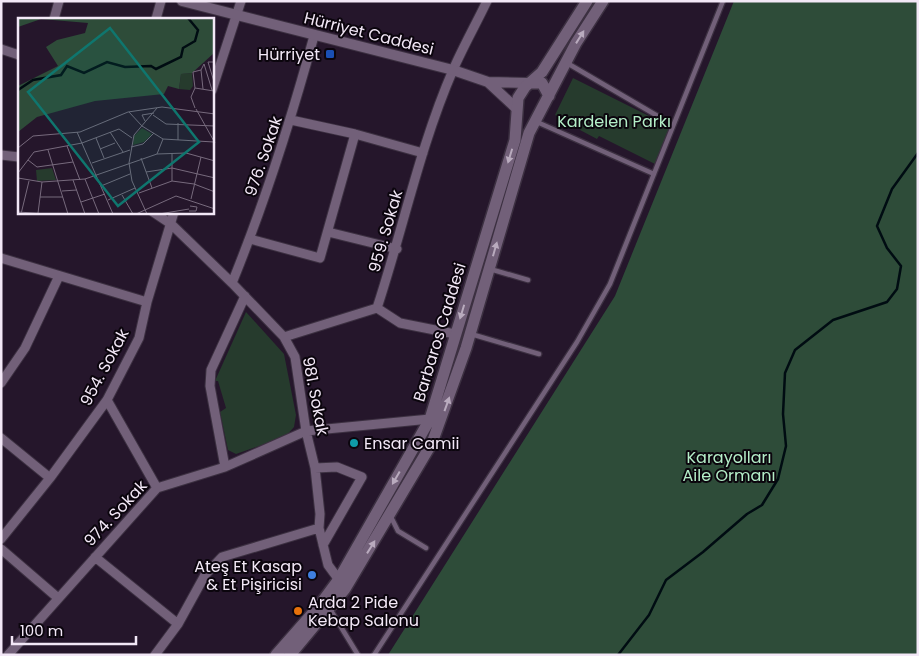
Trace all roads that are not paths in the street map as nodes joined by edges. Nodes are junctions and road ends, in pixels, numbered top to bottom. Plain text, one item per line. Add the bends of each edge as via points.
1 (59, 1) edge
2 (161, 1) edge
3 (182, 1) edge
4 (241, 1) edge
5 (487, 1) edge
6 (587, 1) edge
7 (603, 1) edge
8 (723, 1) edge
9 (235, 16) junction
10 (54, 18) edge
11 (156, 18) edge
12 (314, 36) junction
13 (1, 50) edge
14 (18, 55) edge
15 (567, 63) junction
16 (453, 70) junction
17 (488, 82) junction
18 (530, 83) junction
19 (214, 84) edge
20 (549, 96) junction
21 (517, 109) junction
22 (538, 117) junction
23 (660, 118) dead end
24 (291, 120) junction
25 (355, 134) junction
26 (423, 153) junction
27 (1, 155) edge
28 (18, 156) edge
29 (654, 174) junction
30 (156, 214) edge
31 (174, 214) edge
32 (171, 224) junction
33 (328, 232) junction
34 (250, 239) junction
35 (397, 249) junction
36 (1, 258) edge
37 (489, 268) junction
38 (59, 276) junction
39 (528, 280) dead end
40 (232, 282) junction
41 (245, 296) junction
42 (147, 302) junction
43 (377, 308) junction
44 (455, 334) junction
45 (470, 334) junction
46 (284, 337) junction
47 (539, 354) dead end
48 (1, 383) edge
49 (107, 400) junction
50 (430, 419) junction
51 (306, 431) junction
52 (1, 438) edge
53 (225, 467) junction
54 (315, 468) junction
55 (50, 478) junction
56 (157, 488) junction
57 (390, 516) junction
58 (319, 528) junction
59 (1, 539) edge
60 (323, 545) junction
61 (426, 548) dead end
62 (1, 549) edge
63 (95, 557) junction
64 (342, 584) junction
65 (58, 598) junction
66 (330, 609) junction
67 (178, 624) junction
68 (8, 655) edge
69 (155, 655) edge
70 (276, 655) edge
71 (290, 655) edge
72 (358, 655) edge
73 (374, 655) edge

1 - 10 street
2 - 11 street
3 - 9 street, Hürriyet Caddesi
4 - 9 street
5 - 16 street, 959. Sokak
6 - 18 main road, Barbaros Caddesi via 542,72
15 -> 7 main road, Barbaros Caddesi
8 - 29 lane
9 - 12 street, Hürriyet Caddesi
9 - 19 street
12 - 16 street, Hürriyet Caddesi
12 - 24 street, 976. Sokak
13 - 14 street
15 - 20 main road, Barbaros Caddesi
15 - 23 lane
16 - 17 street, Hürriyet Caddesi
16 - 26 street, 959. Sokak
17 - 18 street, Hürriyet Caddesi
17 - 21 street, Hürriyet Caddesi
18 - 20 main road via 542,83
18 - 21 main road, Barbaros Caddesi via 518,98
20 - 22 main road, Barbaros Caddesi
21 - 22 main road via 528,117
21 -> 44 main road, Barbaros Caddesi via 515,140
22 - 29 lane
37 -> 22 main road, Barbaros Caddesi via 529,133
24 - 25 street
24 - 34 street, 976. Sokak
25 - 26 street
25 - 33 street
26 - 35 street, 959. Sokak
27 - 28 street
29 - 73 lane via 610,284 577,342
30 - 32 street, 981. Sokak
31 - 32 street, 954. Sokak
32 - 40 street, 981. Sokak
32 - 42 street, 954. Sokak
33 - 34 street via 320,258
33 - 35 street
34 - 40 street, 976. Sokak
35 - 43 street, 959. Sokak
36 - 38 street
37 - 39 lane
37 - 45 main road, Barbaros Caddesi
38 - 42 street
38 - 48 street via 25,348
40 - 41 street, 981. Sokak
41 - 46 street, 981. Sokak
41 - 53 street via 211,370 210,386
42 - 49 street, 954. Sokak via 139,338
43 - 44 street via 400,323
43 - 46 street
44 - 50 main road, Barbaros Caddesi
45 - 47 lane
57 -> 45 main road, Barbaros Caddesi via 432,443
46 - 51 street, 981. Sokak via 294,357
49 - 55 street, 954. Sokak
49 - 56 street
50 - 51 street, 974. Sokak
50 -> 64 main road, Barbaros Caddesi
51 - 53 street, 974. Sokak
51 - 54 street, 981. Sokak
52 - 55 street
53 - 56 street, 974. Sokak
54 - 58 street, 981. Sokak
54 - 60 street via 337,467 362,477
55 - 59 street, 954. Sokak
56 - 63 street, 974. Sokak
57 - 61 lane via 398,531
64 -> 57 main road, Barbaros Caddesi
58 - 60 street, 981. Sokak
58 - 67 street via 222,557 205,576
60 - 64 street, 981. Sokak via 328,565
62 - 65 street
63 - 65 street, 974. Sokak
63 - 67 street
64 - 66 main road, Barbaros Caddesi
64 - 70 main road, Barbaros Caddesi
65 - 68 street, 974. Sokak
66 - 71 main road, Barbaros Caddesi
66 - 72 lane
67 - 69 street

